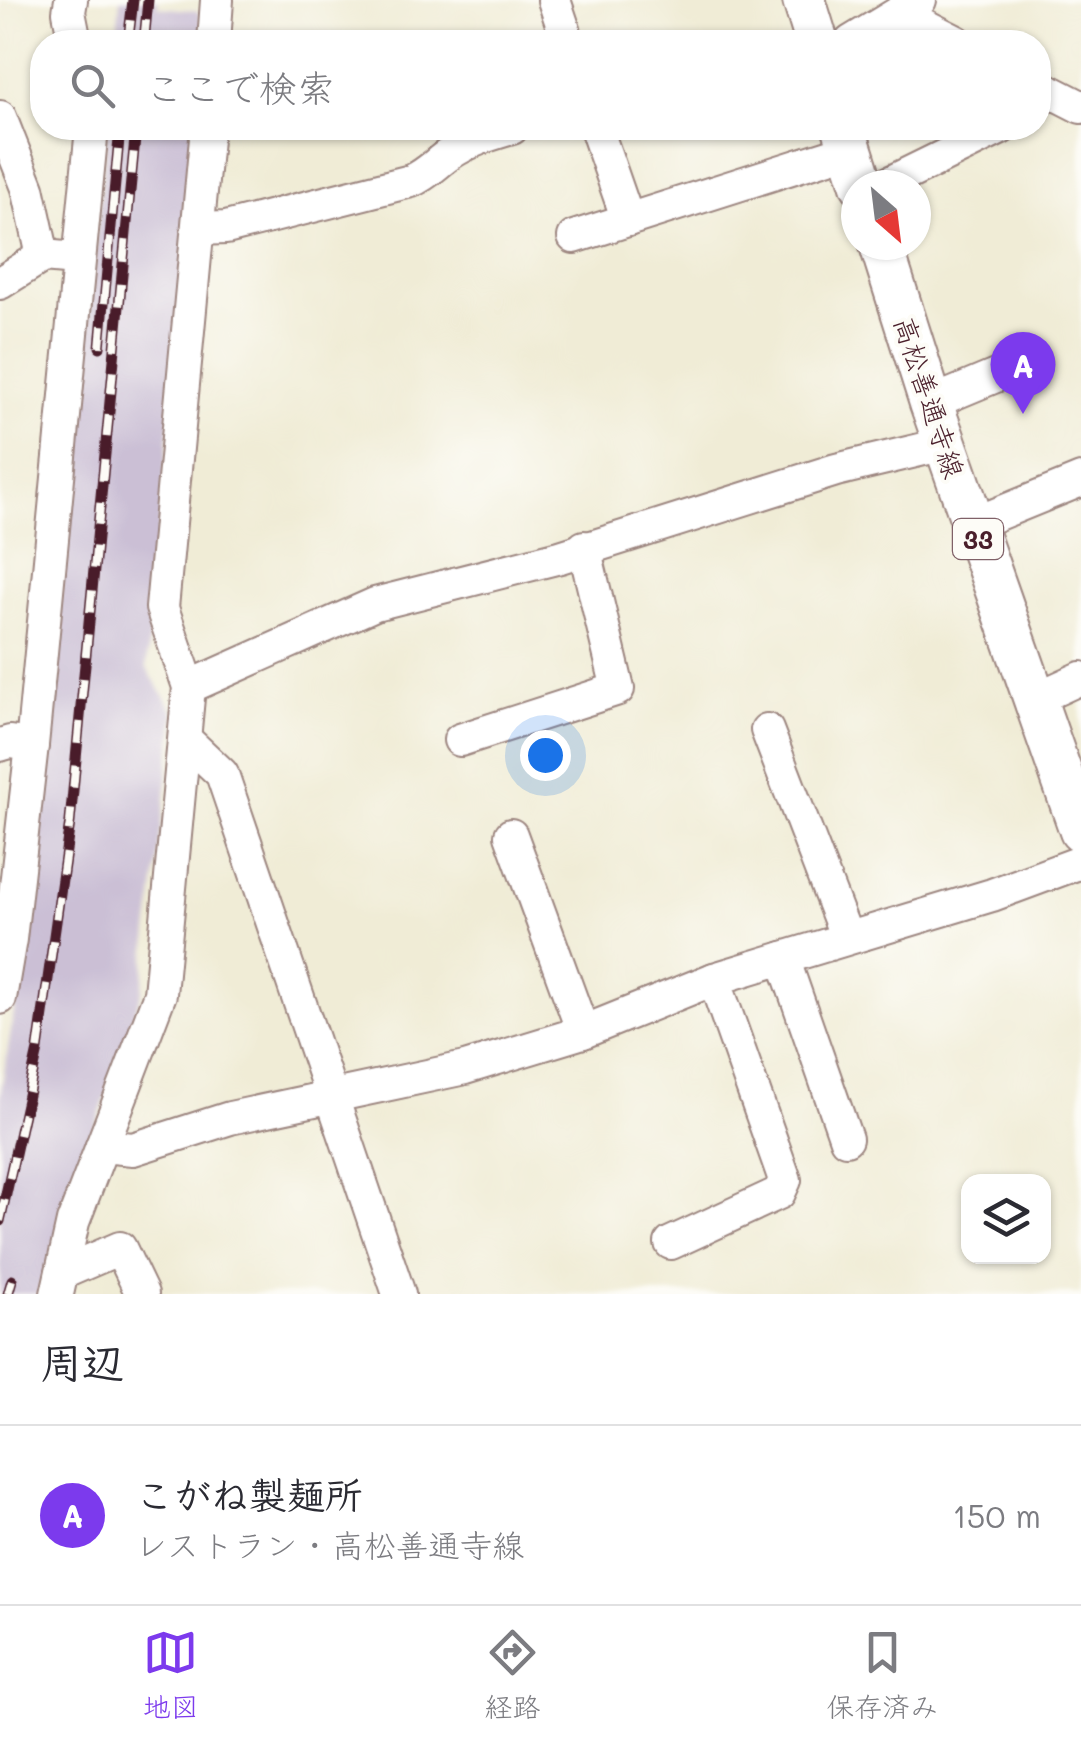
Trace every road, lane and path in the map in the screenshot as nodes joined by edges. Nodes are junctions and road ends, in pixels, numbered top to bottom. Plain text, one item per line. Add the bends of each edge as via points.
1 (70, 0) edge
2 (218, 0) edge
3 (554, 0) edge
4 (804, 0) edge
5 (911, 7) edge
6 (72, 30) edge
7 (215, 30) edge
8 (564, 30) edge
9 (814, 30) edge
10 (872, 30) edge
11 (941, 30) edge
12 (0, 117) edge
13 (91, 140) edge
14 (206, 140) edge
15 (474, 140) edge
16 (600, 140) edge
17 (977, 140) edge
18 (852, 154) edge
19 (916, 170) edge
20 (628, 220) junction
21 (198, 229) junction
22 (574, 238) dead end
23 (43, 256) junction
24 (80, 258) junction
25 (886, 260) edge
26 (0, 283) edge
27 (1034, 360) dead end
28 (930, 403) junction
29 (945, 444) junction
30 (1081, 480) edge
31 (973, 524) junction
32 (584, 546) junction
33 (1081, 678) edge
34 (188, 687) junction
35 (1034, 699) junction
36 (768, 730) dead end
37 (185, 739) junction
38 (460, 740) dead end
39 (16, 745) edge
40 (1081, 831) edge
41 (511, 835) dead end
42 (1081, 862) edge
43 (846, 938) junction
44 (783, 958) junction
45 (714, 979) junction
46 (0, 998) edge
47 (582, 1032) junction
48 (333, 1097) junction
49 (846, 1139) dead end
50 (102, 1146) junction
51 (671, 1244) dead end
52 (59, 1284) edge
53 (142, 1294) edge
54 (400, 1294) edge

1 - 6 street
2 - 7 street
3 - 8 street
4 - 9 main road
5 - 10 street
5 - 11 street
12 - 23 street via 28,188
13 - 24 street
14 - 21 street
15 - 21 street via 411,181 226,228
16 - 20 street
17 - 19 street
18 - 20 street
20 - 22 street
21 - 34 street via 162,608
23 - 24 street
23 - 26 street
24 - 39 street
25 - 28 main road, 高松善通寺線 / 33
27 - 28 street
28 - 29 main road, 高松善通寺線 / 33
29 - 31 main road, 高松善通寺線 / 33
29 - 32 street
30 - 31 street
31 - 35 main road, 高松善通寺線 / 33
32 - 34 street via 375,604
32 - 38 street via 618,689
33 - 35 street
34 - 37 street
35 - 40 main road, 高松善通寺線 / 33
36 - 43 street
37 - 48 street via 222,774
37 - 50 street via 160,994
39 - 46 street via 10,938
41 - 47 street
42 - 43 street
43 - 44 street
44 - 45 street
44 - 49 street
45 - 47 street
45 - 51 street via 785,1180 779,1194
47 - 48 street via 466,1068
48 - 50 street via 230,1118 133,1148
48 - 54 street
50 - 52 street
52 - 53 street via 120,1248

